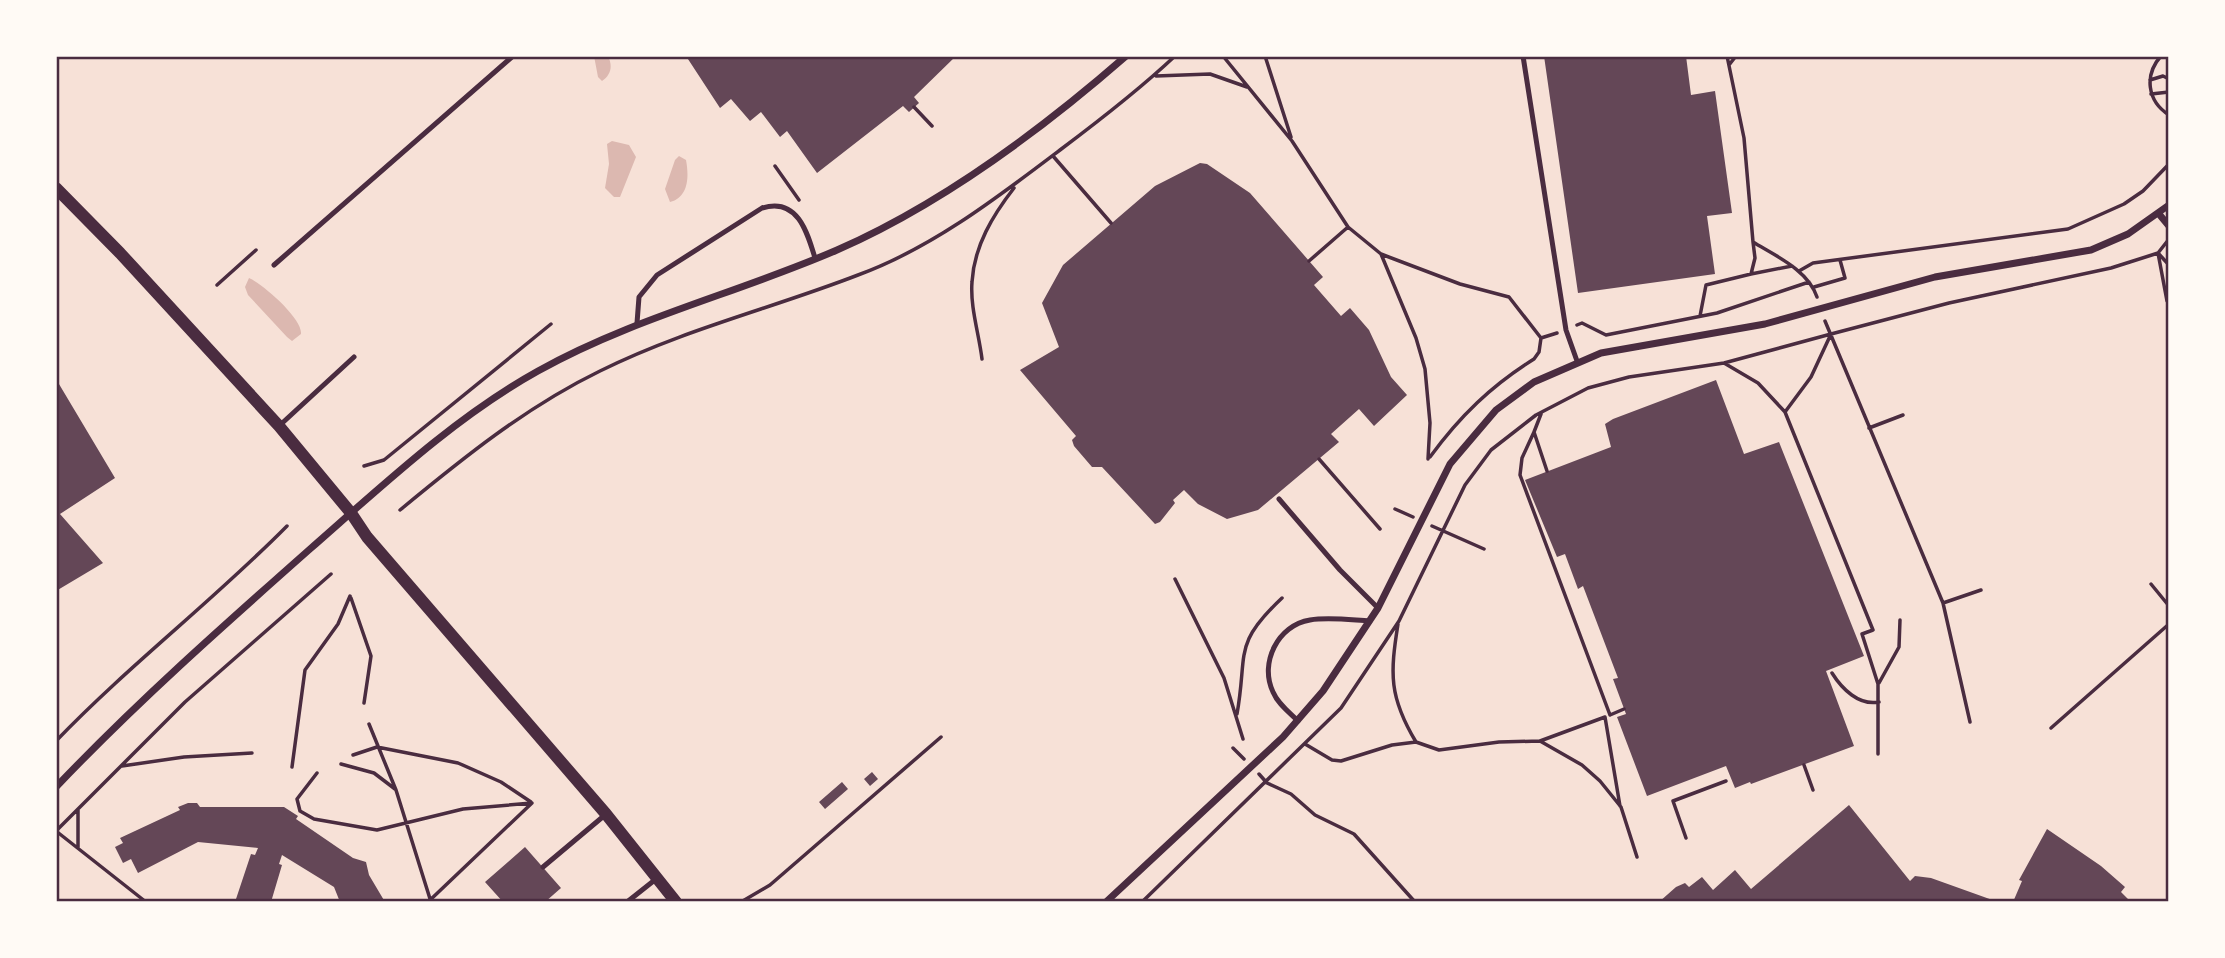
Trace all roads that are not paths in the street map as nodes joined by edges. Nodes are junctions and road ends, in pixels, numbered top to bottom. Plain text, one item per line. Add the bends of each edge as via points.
1 (513, 56) edge
2 (1126, 56) edge
3 (1523, 56) edge
4 (56, 188) edge
5 (2169, 205) edge
6 (2159, 214) junction
7 (2169, 226) edge
8 (815, 258) junction
9 (274, 265) dead end
10 (637, 323) junction
11 (354, 357) dead end
12 (1577, 361) junction
13 (279, 426) junction
14 (1279, 499) dead end
15 (351, 513) junction
16 (1378, 608) junction
17 (1370, 621) junction
18 (1298, 721) junction
19 (56, 787) edge
20 (606, 814) junction
21 (543, 867) dead end
22 (656, 879) junction
23 (627, 902) edge
24 (676, 902) edge
25 (1106, 902) edge

1 - 9 lane
2 - 8 street via 996,157 908,213
3 - 12 lane via 1566,330
4 - 13 street
5 - 6 street
6 - 7 street
6 - 12 street via 2091,250 1936,277 1765,324 1625,347
8 - 10 street
8 - 10 lane via 795,213 778,205 762,208 657,275 639,297
10 - 15 street via 534,373 444,437
11 - 13 lane
12 - 16 street via 1524,389 1479,427 1450,464
13 - 15 street
14 - 16 lane
15 - 19 street via 177,666
15 - 20 street
16 - 17 street
17 - 18 street
17 - 18 lane via 1308,620 1280,637 1273,647 1269,682 1280,704
18 - 25 street
20 - 21 lane
20 - 22 street
22 - 23 lane
22 - 24 street

